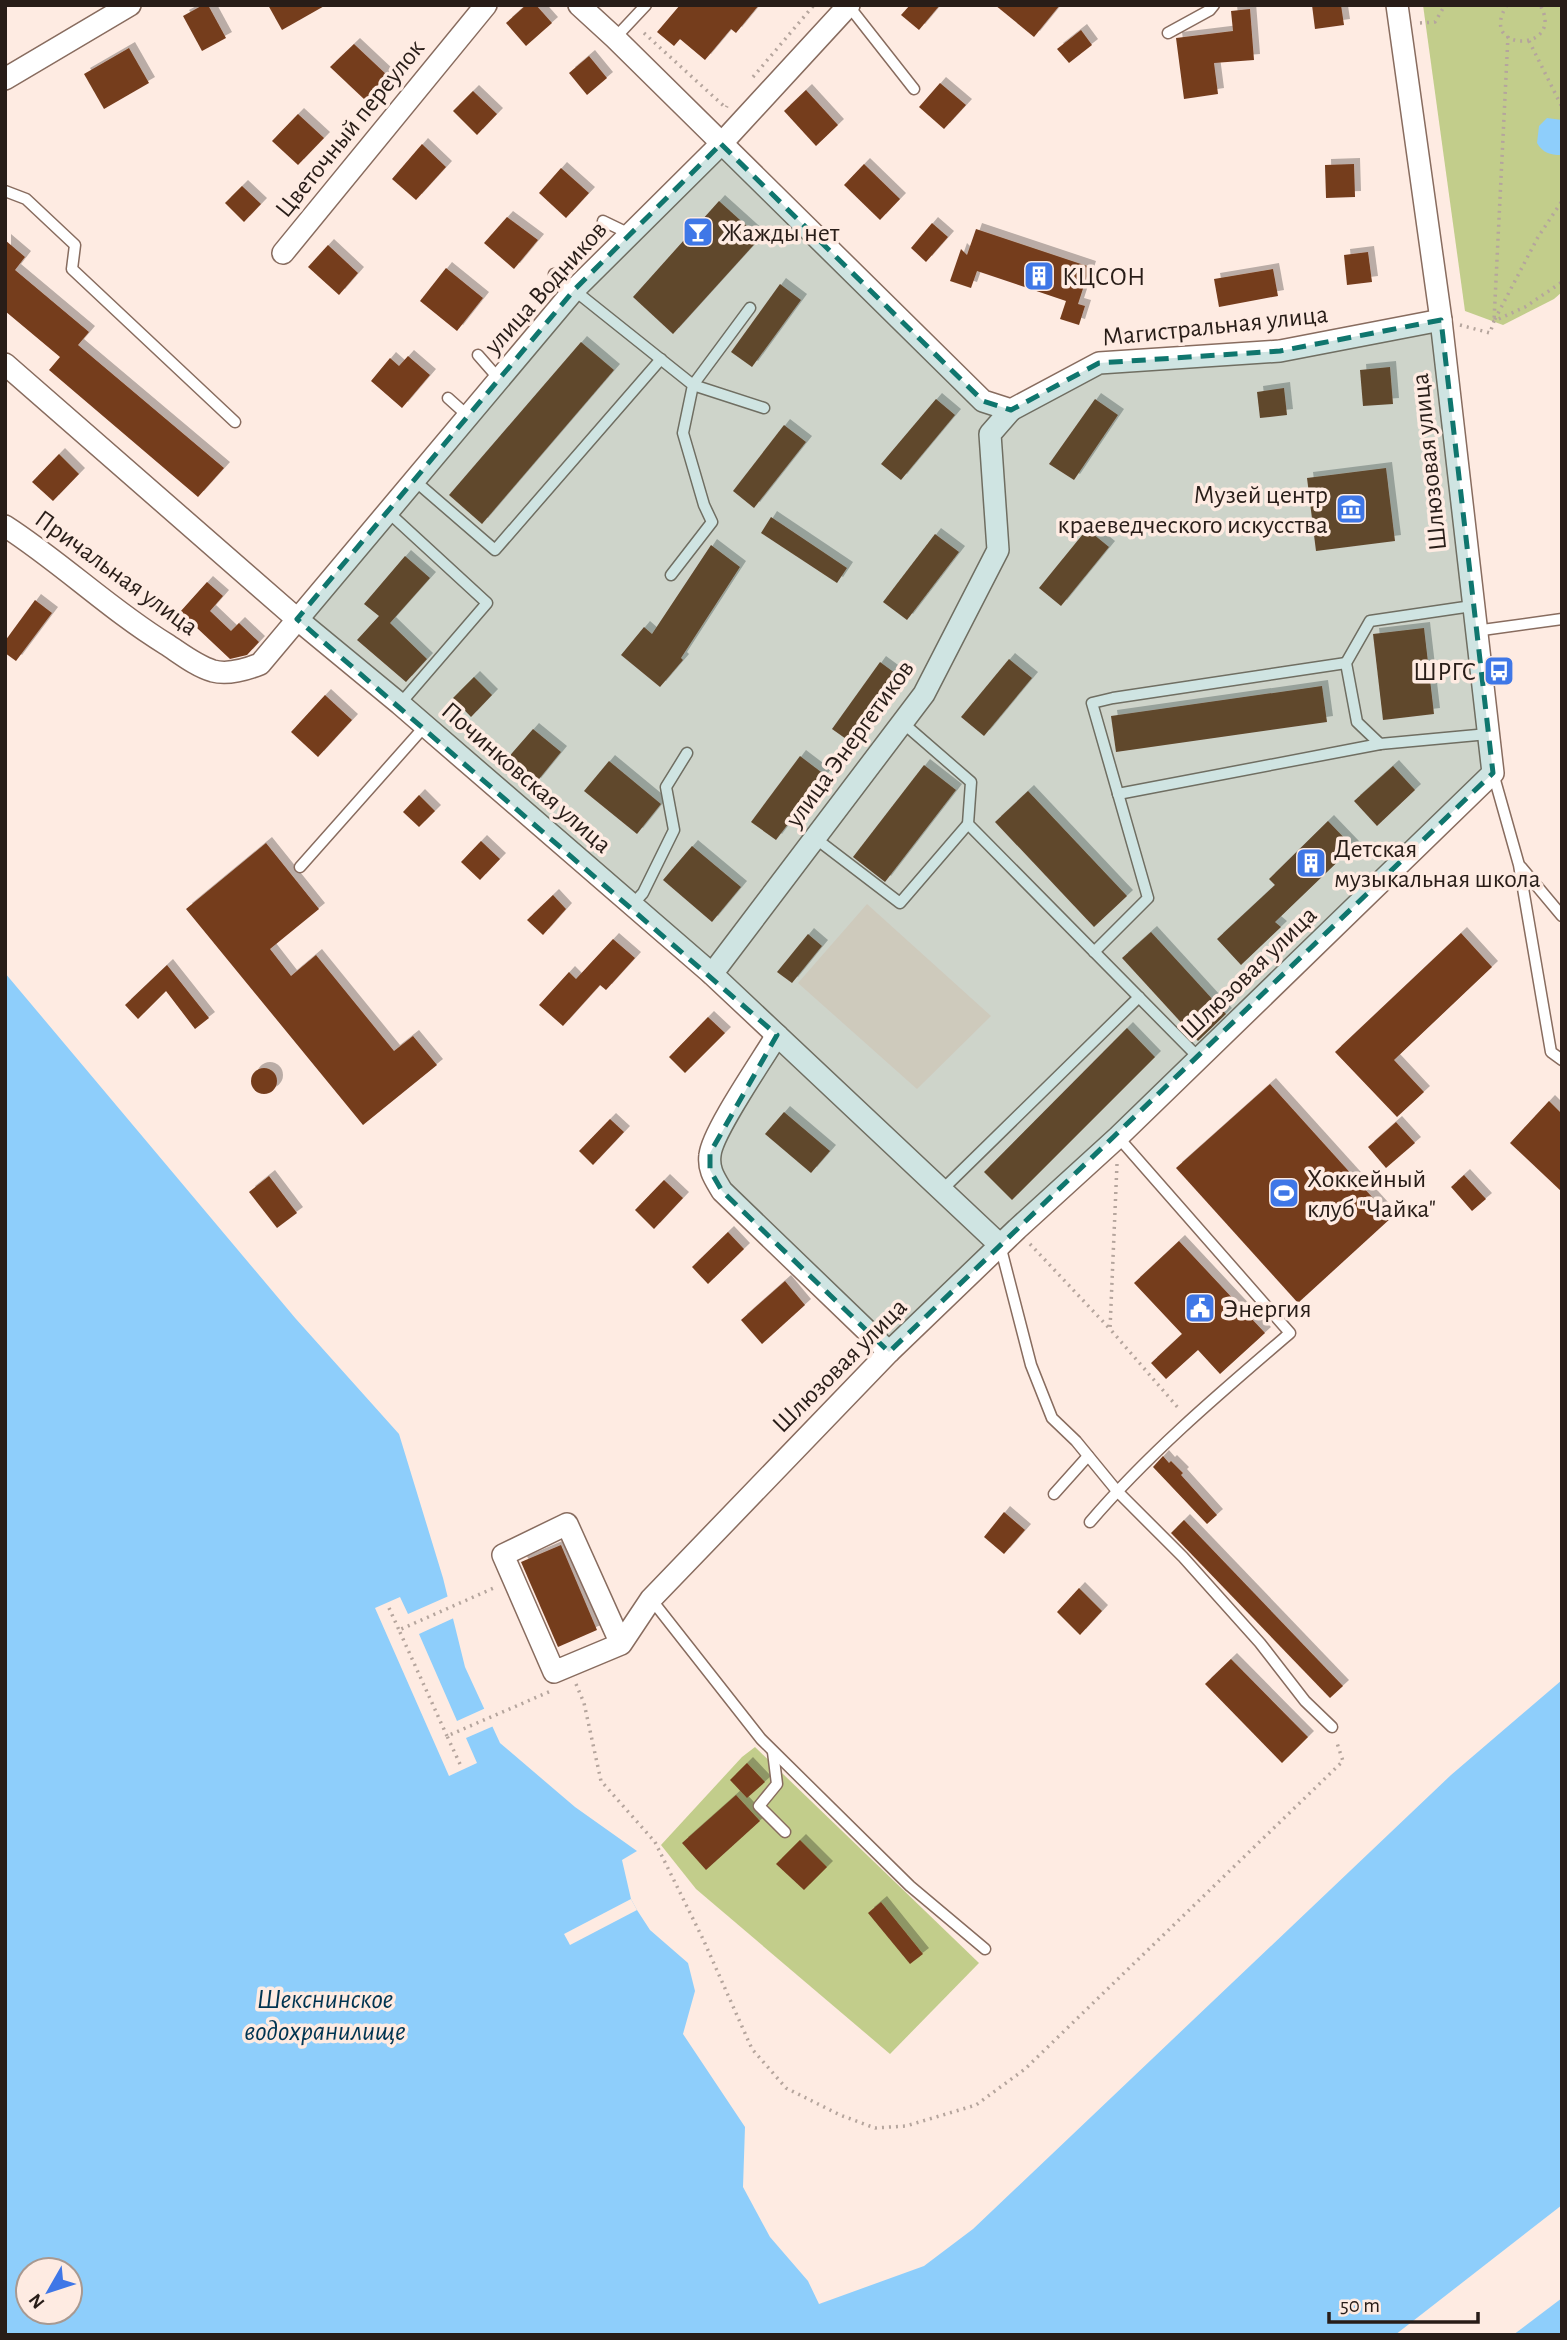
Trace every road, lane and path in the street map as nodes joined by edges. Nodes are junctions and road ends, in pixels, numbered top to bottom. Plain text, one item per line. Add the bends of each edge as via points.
1 (130, 5) edge
2 (486, 5) edge
3 (579, 5) edge
4 (646, 5) edge
5 (814, 5) edge
6 (848, 5) edge
7 (1214, 5) edge
8 (1397, 5) edge
9 (1445, 5) edge
10 (1507, 5) edge
11 (1540, 5) edge
12 (1420, 23) dead end
13 (644, 33) dead end
14 (1168, 33) dead end
15 (1508, 36) junction
16 (615, 38) junction
17 (1529, 41) junction
18 (6, 77) edge
19 (752, 77) dead end
20 (914, 89) dead end
21 (735, 98) dead end
22 (1562, 107) edge
23 (721, 144) junction
24 (5, 191) edge
25 (1562, 201) edge
26 (603, 221) dead end
27 (630, 234) junction
28 (283, 253) dead end
29 (554, 274) dead end
30 (1562, 282) edge
31 (575, 289) junction
32 (750, 308) dead end
33 (1441, 320) junction
34 (1494, 321) junction
35 (478, 355) dead end
36 (661, 359) junction
37 (5, 364) edge
38 (499, 379) junction
39 (693, 386) junction
40 (448, 398) dead end
41 (764, 408) dead end
42 (1011, 410) junction
43 (468, 416) junction
44 (235, 422) dead end
45 (414, 480) junction
46 (387, 511) junction
47 (5, 526) edge
48 (671, 575) dead end
49 (1472, 606) junction
50 (297, 619) junction
51 (1562, 619) edge
52 (1475, 631) junction
53 (1346, 663) junction
54 (400, 704) junction
55 (903, 723) junction
56 (425, 726) junction
57 (1488, 734) junction
58 (1380, 744) junction
59 (687, 753) dead end
60 (1493, 773) junction
61 (1118, 794) junction
62 (968, 824) junction
63 (815, 838) junction
64 (1519, 865) junction
65 (300, 867) dead end
66 (632, 905) junction
67 (1562, 916) edge
68 (1094, 952) junction
69 (712, 974) junction
70 (1139, 997) junction
71 (777, 1035) junction
72 (1199, 1059) junction
73 (1562, 1060) edge
74 (1118, 1137) junction
75 (942, 1190) junction
76 (1017, 1229) junction
77 (1000, 1245) junction
78 (1110, 1329) junction
79 (889, 1352) junction
80 (1189, 1420) junction
81 (1088, 1456) junction
82 (1117, 1491) junction
83 (1054, 1494) dead end
84 (1090, 1522) dead end
85 (514, 1579) junction
86 (651, 1599) junction
87 (389, 1608) dead end
88 (399, 1630) junction
89 (621, 1644) junction
90 (572, 1673) junction
91 (1332, 1727) joint
92 (447, 1735) junction
93 (773, 1752) junction
94 (460, 1764) dead end
95 (785, 1832) dead end
96 (985, 1949) dead end

1 - 18 street
2 - 28 street, Цветочный переулок
3 - 16 street
4 - 16 lane
5 - 19 path
6 - 20 lane
6 - 23 street, улица Водников
7 - 14 lane
8 - 33 street, Шлюзовая улица
9 - 12 path via 1435,22
10 - 15 path via 1501,20
11 - 17 path via 1545,28
13 - 21 path via 726,108
15 - 17 path
15 - 34 path
16 - 23 street
17 - 22 path
23 - 27 street, улица Водников
23 - 42 street via 983,401
24 - 44 lane via 26,199 75,245 72,269
25 - 34 path
26 - 27 lane
27 - 31 street, улица Водников
29 - 31 lane
30 - 34 path
31 - 36 lane
31 - 38 street, улица Водников
32 - 39 lane
33 - 34 path via 1490,333
33 - 42 street, Магистральная улица via 1280,351 1099,363
33 - 49 street, Шлюзовая улица
35 - 38 lane
36 - 39 lane
36 - 45 lane via 495,550
37 - 50 street, Починковская улица
38 - 43 street, улица Водников
39 - 41 lane
39 - 48 lane via 683,433 712,522
40 - 43 lane
42 - 55 street, улица Энергетиков via 990,434 998,550 925,694
43 - 45 street, улица Водников
45 - 46 street, улица Водников
46 - 50 street, улица Водников
46 - 54 lane via 487,603
47 - 50 street, Причальная улица via 125,617 213,671 241,671 260,664
49 - 52 street, Шлюзовая улица
49 - 53 lane via 1370,621
50 - 54 street, Починковская улица
51 - 52 lane
52 - 57 street, Шлюзовая улица
53 - 58 lane via 1357,722
53 - 61 lane via 1092,703
54 - 56 street, Починковская улица
55 - 62 lane via 971,782
55 - 63 street, улица Энергетиков
56 - 65 lane
56 - 66 street, Починковская улица
57 - 58 lane
57 - 60 street, Шлюзовая улица
58 - 61 lane
59 - 66 lane via 666,787 674,830 643,893
60 - 64 lane
60 - 72 street, Шлюзовая улица
61 - 68 lane via 1148,898
62 - 63 lane via 900,904
62 - 68 lane
63 - 69 street, улица Энергетиков
64 - 67 lane
64 - 73 lane via 1551,1052
66 - 69 street, Починковская улица
68 - 70 lane
69 - 71 street, Починковская улица
70 - 72 lane
70 - 75 lane
71 - 75 street, Починковская улица
71 - 79 street via 721,1128 710,1153 710,1170 722,1191
72 - 74 street, Шлюзовая улица
74 - 76 street, Шлюзовая улица
74 - 78 path
74 - 80 lane via 1290,1333
75 - 77 street, Починковская улица
76 - 77 street, Шлюзовая улица
76 - 78 path
77 - 79 street, Шлюзовая улица
77 - 81 lane via 1031,1365 1052,1418
78 - 80 path
79 - 86 street, Шлюзовая улица
80 - 82 lane
81 - 82 lane
81 - 83 lane
82 - 84 lane
82 - 91 lane via 1184,1556
85 - 88 path
85 - 89 street via 503,1555 567,1524
85 - 90 street via 554,1672
86 - 89 street, Шлюзовая улица
86 - 93 lane
87 - 88 path
88 - 92 path
89 - 90 street
90 - 91 path via 584,1703 601,1781 655,1842 752,2049 786,2088 875,2128 906,2126 975,2105 1025,2069 1342,1761
90 - 92 path
92 - 94 path
93 - 95 lane via 777,1784 759,1806
93 - 96 lane via 910,1885

